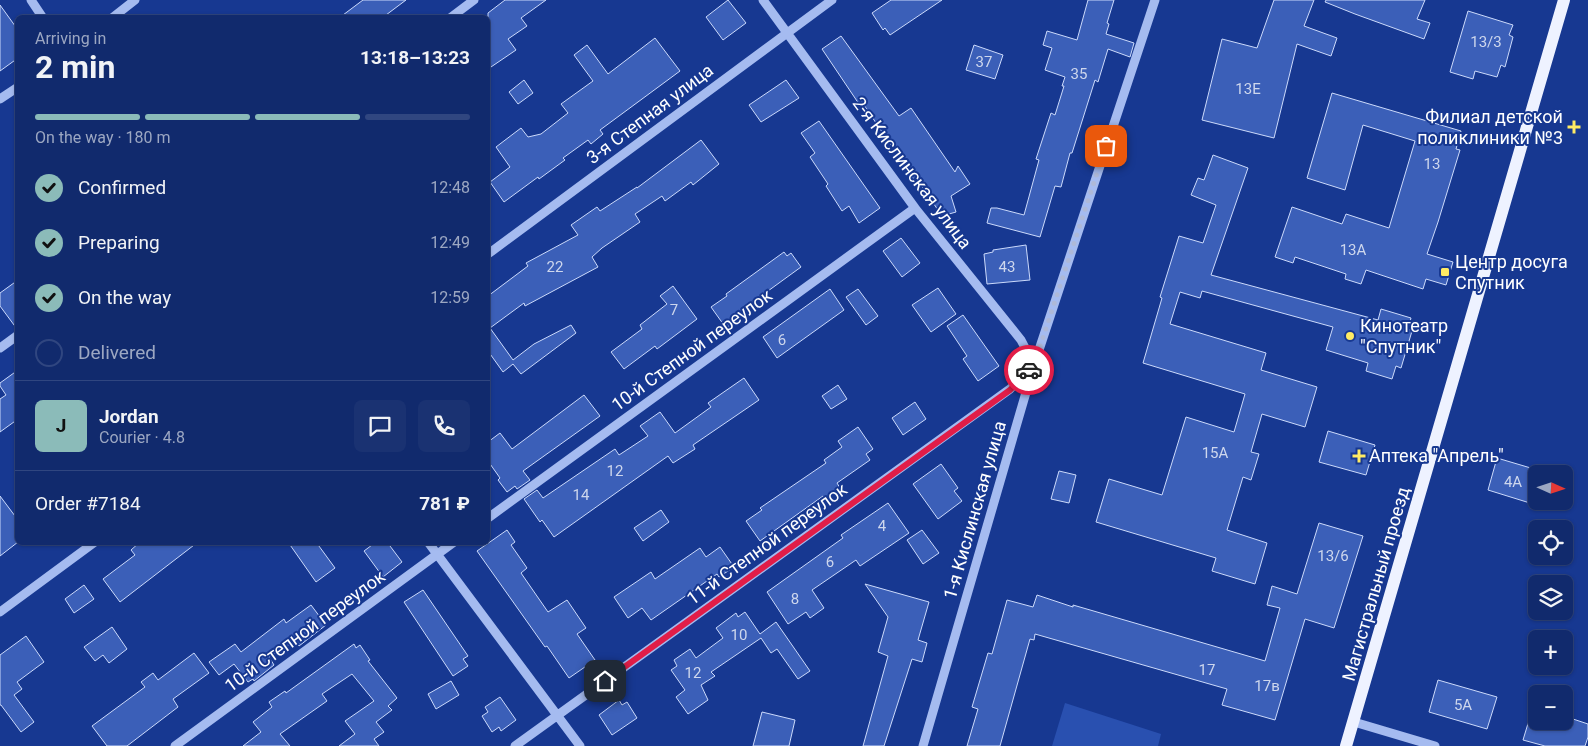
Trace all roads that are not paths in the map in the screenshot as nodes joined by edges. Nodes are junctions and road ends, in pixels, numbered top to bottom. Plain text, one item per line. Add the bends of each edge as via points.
1 (31, 0) edge
2 (135, 0) edge
3 (474, 0) edge
4 (763, 0) edge
5 (832, 0) edge
6 (1155, 0) edge
7 (1564, 0) edge
8 (41, 15) edge
9 (116, 15) edge
10 (454, 15) edge
11 (787, 32) junction
12 (15, 89) edge
13 (0, 100) edge
14 (915, 208) junction
15 (490, 253) edge
16 (15, 337) edge
17 (0, 348) edge
18 (1034, 365) junction
19 (490, 517) edge
20 (91, 545) edge
21 (430, 545) edge
22 (450, 545) edge
23 (437, 555) junction
24 (0, 612) edge
25 (557, 716) junction
26 (1354, 722) junction
27 (175, 746) edge
28 (515, 746) edge
29 (580, 746) edge
30 (923, 746) edge
31 (1346, 746) edge
32 (1435, 746) edge

1 - 8 street
2 - 9 street
3 - 10 street
4 - 11 street, 2-я Кислинская улица
5 - 11 street, 3-я Степная улица
6 - 18 street, 1-я Кислинская улица
7 - 26 main road, Магистральный проезд
11 - 14 street, 2-я Кислинская улица
11 - 15 street, 3-я Степная улица
12 - 13 street
14 - 18 street, 2-я Кислинская улица via 1021,340
14 - 19 street, 10-й Степной переулок
16 - 17 street
18 - 25 street, 11-й Степной переулок via 1010,390
18 - 30 street, 1-я Кислинская улица
20 - 24 street
21 - 23 street
22 - 23 street, 10-й Степной переулок
23 - 25 street
23 - 27 street, 10-й Степной переулок
25 - 28 street, 11-й Степной переулок
25 - 29 street
26 - 31 main road, Магистральный проезд
26 - 32 street

